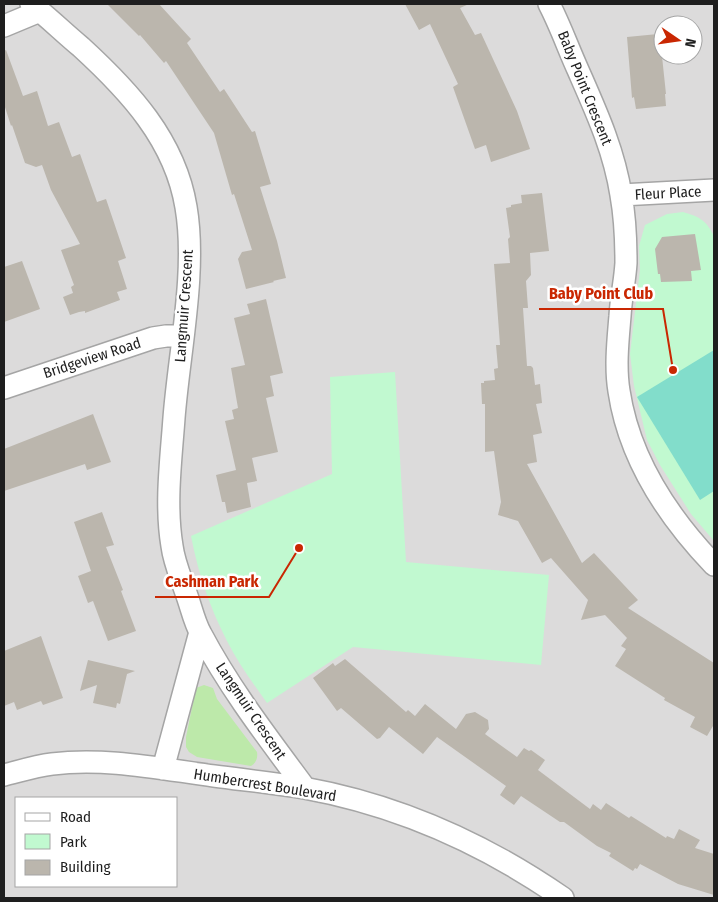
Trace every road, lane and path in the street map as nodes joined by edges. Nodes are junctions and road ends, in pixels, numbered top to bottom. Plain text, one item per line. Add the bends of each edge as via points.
1 (549, 4) edge
2 (36, 8) edge
3 (4, 26) edge
4 (714, 190) edge
5 (621, 195) junction
6 (182, 336) junction
7 (4, 388) edge
8 (714, 565) edge
9 (200, 632) junction
10 (163, 769) junction
11 (4, 775) edge
12 (305, 788) junction
13 (563, 898) edge

1 - 5 street, Baby Point Crescent via 604,127
2 - 3 street
2 - 6 street, Langmuir Crescent via 130,96 153,126 174,166 182,187 189,242
4 - 5 street, Fleur Place
5 - 8 street, Baby Point Crescent via 626,263 620,310 618,390 628,429 658,495 677,523
6 - 7 street, Bridgeview Road via 153,338
6 - 9 street, Langmuir Crescent via 169,481 170,527 172,549
9 - 10 street, Langmuir Crescent
9 - 12 street, Langmuir Crescent via 241,701
10 - 11 street, Humbercrest Boulevard via 98,762 52,764
10 - 12 street, Humbercrest Boulevard
12 - 13 street, Humbercrest Boulevard via 413,817 482,848

